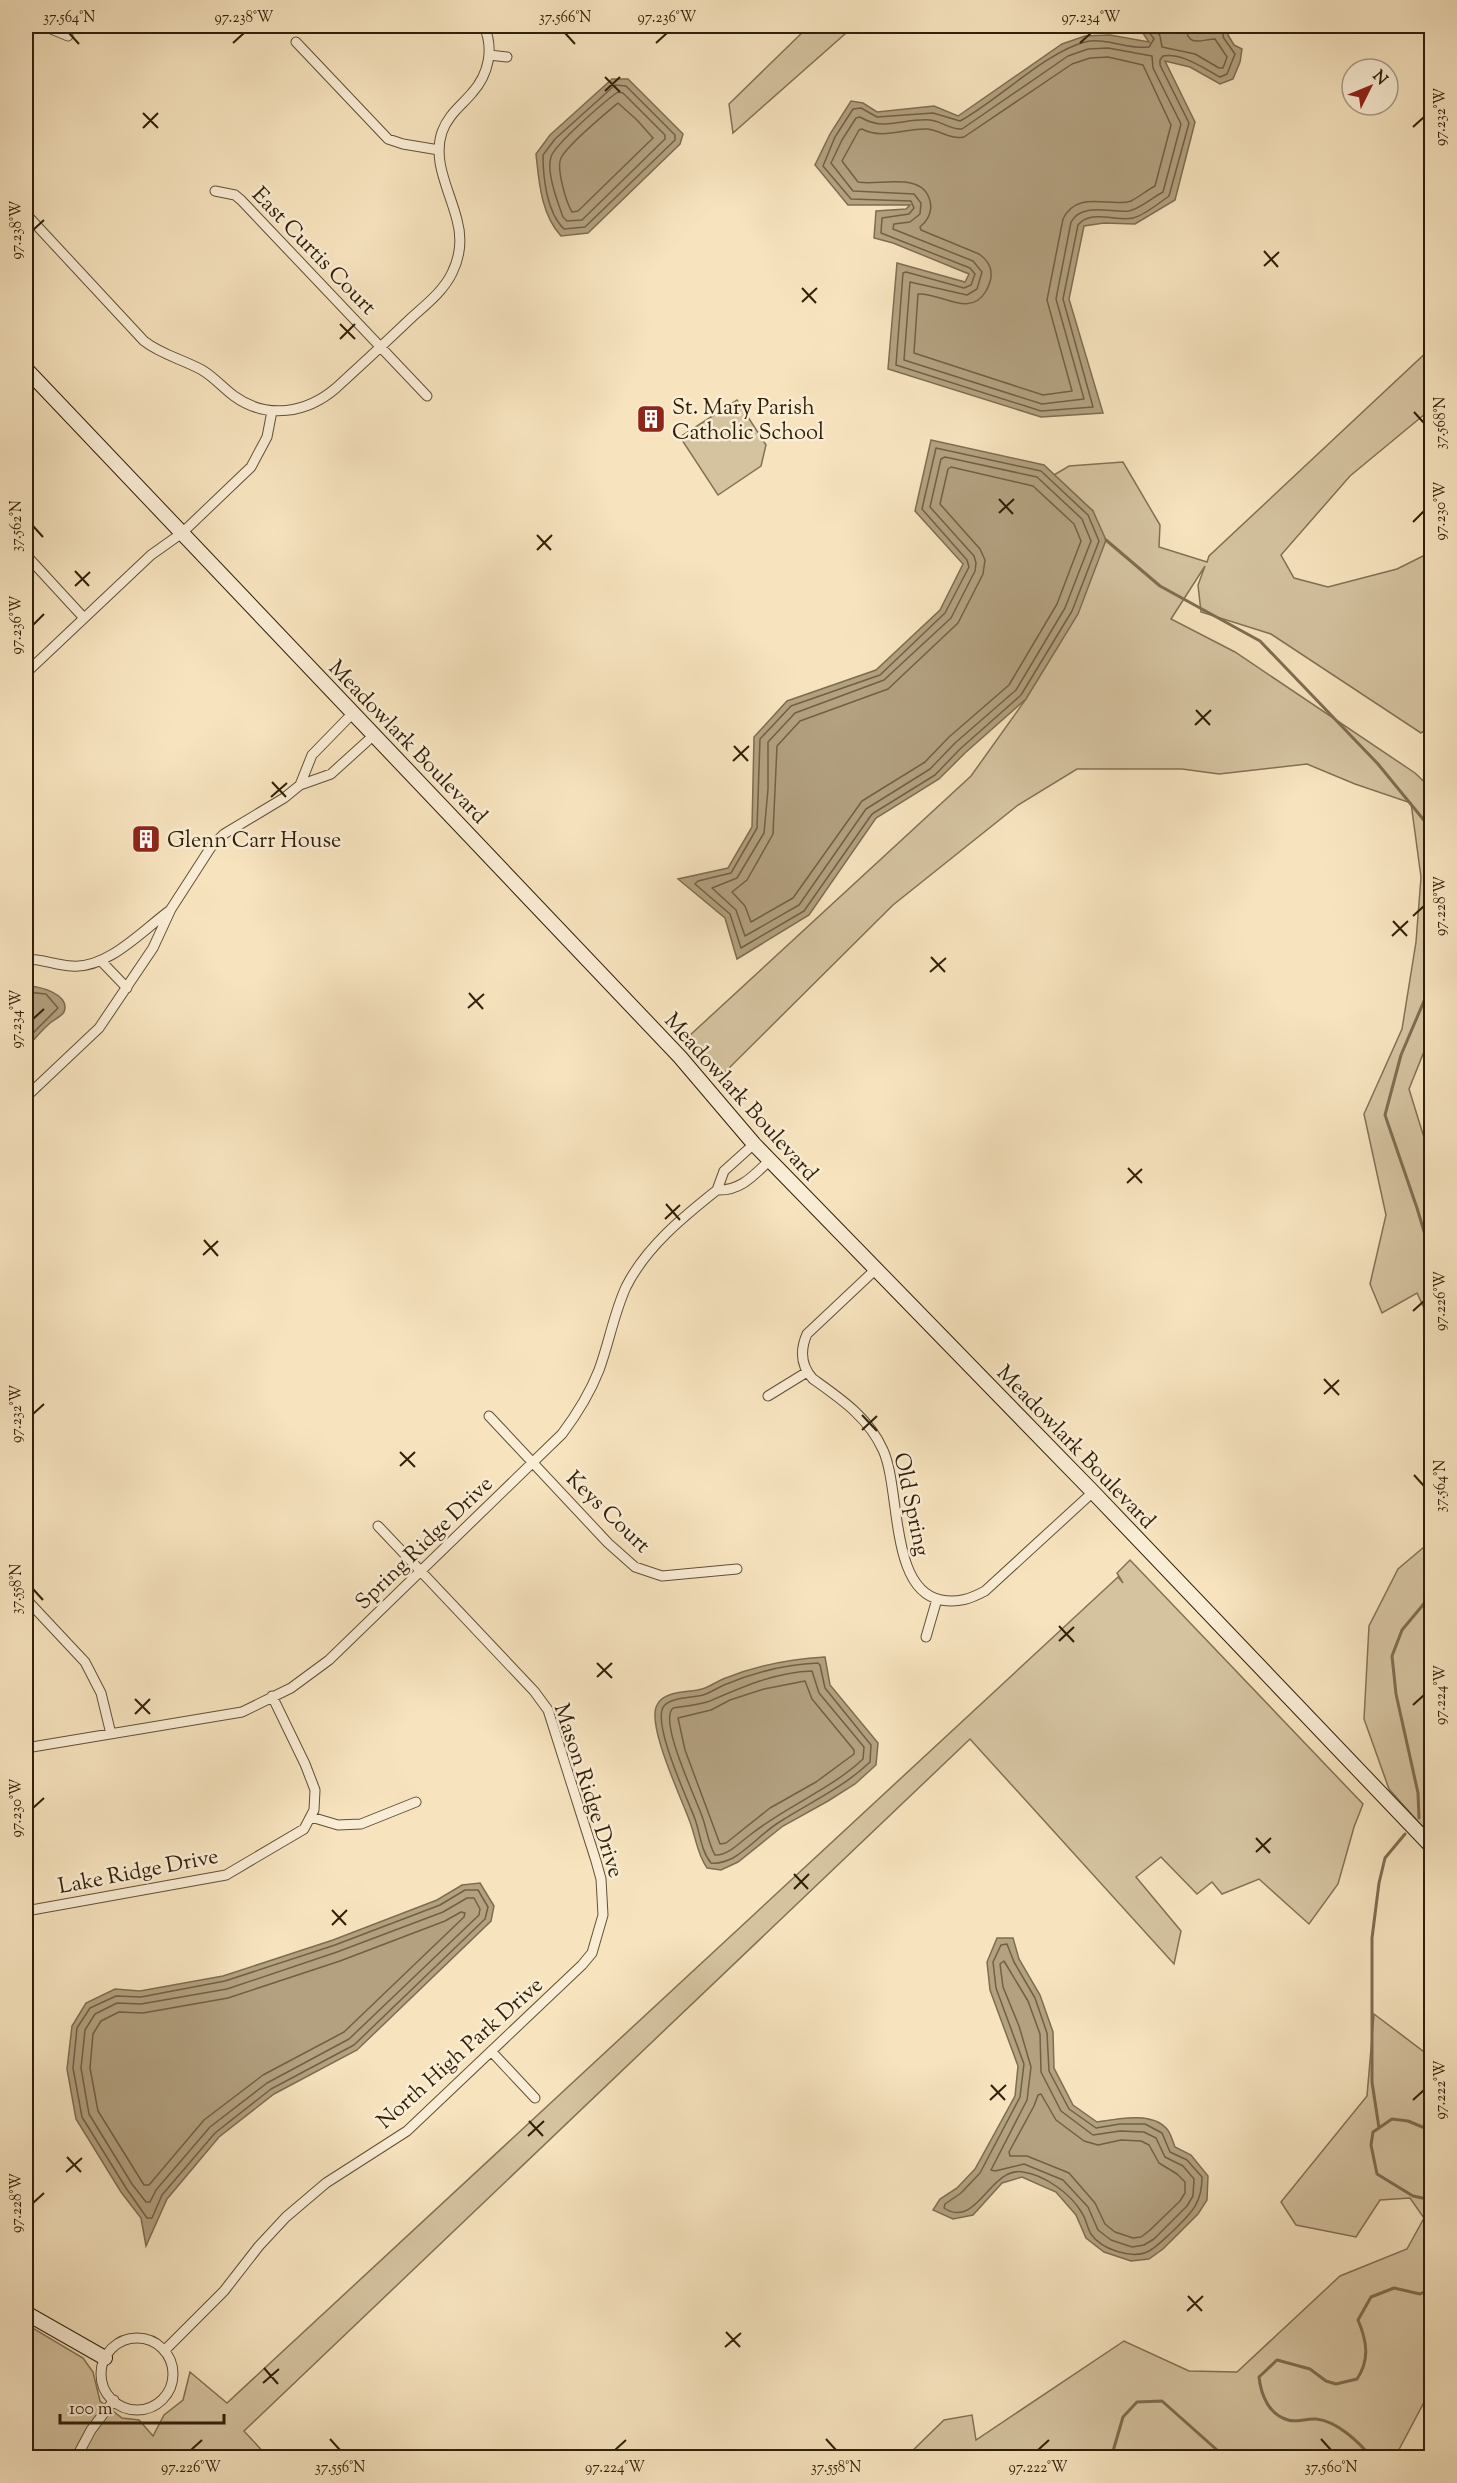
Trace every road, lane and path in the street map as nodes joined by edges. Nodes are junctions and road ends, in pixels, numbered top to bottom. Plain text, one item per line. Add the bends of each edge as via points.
1 (44, 26) edge
2 (484, 26) edge
3 (68, 36) dead end
4 (296, 42) dead end
5 (489, 55) junction
6 (507, 57) dead end
7 (439, 150) junction
8 (215, 191) dead end
9 (26, 214) edge
10 (380, 347) junction
11 (26, 369) edge
12 (427, 396) dead end
13 (272, 411) junction
14 (182, 533) junction
15 (26, 555) edge
16 (84, 618) junction
17 (26, 673) edge
18 (353, 713) junction
19 (374, 735) junction
20 (300, 785) junction
21 (171, 909) junction
22 (26, 959) edge
23 (102, 962) junction
24 (127, 988) junction
25 (26, 1097) edge
26 (754, 1144) junction
27 (770, 1161) junction
28 (717, 1190) junction
29 (876, 1269) junction
30 (807, 1372) junction
31 (768, 1396) dead end
32 (489, 1416) dead end
33 (533, 1462) junction
34 (1094, 1492) junction
35 (378, 1526) dead end
36 (736, 1569) dead end
37 (421, 1572) junction
38 (26, 1599) edge
39 (937, 1599) junction
40 (926, 1637) dead end
41 (272, 1696) junction
42 (111, 1734) junction
43 (26, 1748) edge
44 (416, 1802) dead end
45 (312, 1817) junction
46 (1431, 1847) edge
47 (26, 1911) edge
48 (603, 1915) joint
49 (491, 2051) junction
50 (535, 2098) dead end
51 (26, 2313) edge
52 (165, 2350) junction
53 (105, 2358) junction
54 (114, 2400) junction
55 (76, 2457) edge

1 - 3 street
2 - 5 street
4 - 7 street via 388,139
5 - 6 street
5 - 7 street via 479,84 446,123
7 - 10 street via 460,234 456,263 436,295
8 - 10 street, East Curtis Court via 241,200
9 - 13 street via 144,341 204,371 243,402
10 - 12 street, East Curtis Court
10 - 13 street via 316,403 302,409
11 - 14 street, Meadowlark Boulevard
13 - 14 street via 267,437 251,467
14 - 16 street via 151,555
14 - 18 street, Meadowlark Boulevard
15 - 16 street
16 - 17 street
18 - 19 street, Meadowlark Boulevard
18 - 20 street via 312,755
19 - 20 street via 331,774
19 - 26 street, Meadowlark Boulevard via 680,1057
20 - 21 street via 224,834 211,847
21 - 23 street
21 - 24 street via 153,948
22 - 23 street via 71,966
23 - 24 street
24 - 25 street via 99,1028
26 - 27 street, Meadowlark Boulevard
26 - 28 street, Spring Ridge Drive via 724,1171
27 - 28 street, Spring Ridge Drive via 739,1187
27 - 29 street, Meadowlark Boulevard
28 - 33 street, Spring Ridge Drive via 672,1228 639,1265 622,1297 588,1394 562,1434
29 - 30 street via 807,1334 802,1356
29 - 34 street, Meadowlark Boulevard
30 - 31 street
30 - 39 street, Old Spring via 859,1414 877,1438 891,1473 907,1570 926,1594
32 - 33 street, Keys Court
33 - 36 street, Keys Court via 634,1567 662,1576
33 - 37 street, Spring Ridge Drive
34 - 39 street via 985,1591 961,1601
34 - 46 street, Meadowlark Boulevard
35 - 37 street, Mason Ridge Drive
37 - 41 street, Spring Ridge Drive via 329,1660 291,1688
37 - 48 street, Mason Ridge Drive via 548,1710 596,1861
38 - 42 street via 85,1662 101,1693
39 - 40 street
41 - 42 street, Spring Ridge Drive via 242,1712
41 - 45 street via 313,1783 316,1799
42 - 43 street, Spring Ridge Drive
44 - 45 street via 360,1824 338,1825
45 - 47 street, Lake Ridge Drive via 293,1838 226,1875
48 - 49 street, North High Park Drive via 592,1953
49 - 50 street
49 - 52 street, North High Park Drive via 407,2131 336,2177 286,2217 224,2291
51 - 53 street
52 - 53 street via 153,2342 124,2340
52 - 54 street via 173,2381 158,2405 131,2409
53 - 54 street via 102,2382
54 - 55 street

